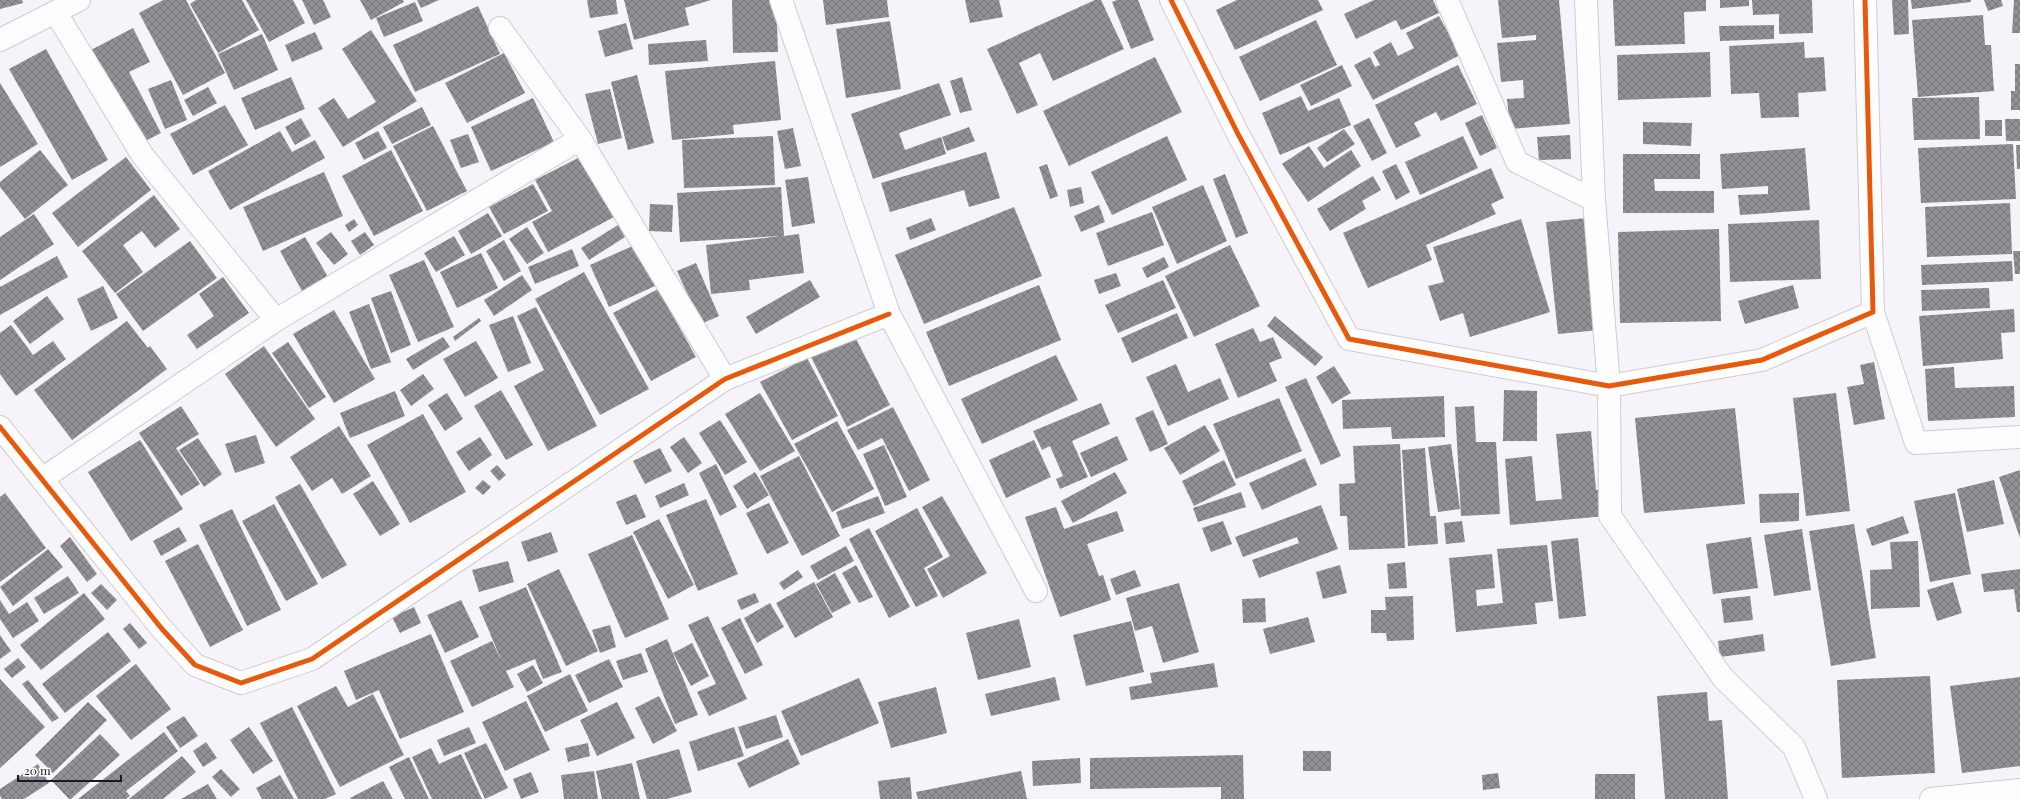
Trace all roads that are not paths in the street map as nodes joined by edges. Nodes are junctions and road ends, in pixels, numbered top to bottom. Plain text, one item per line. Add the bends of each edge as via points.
1 (79, 0) edge
2 (781, 0) edge
3 (1171, 0) edge
4 (1447, 0) edge
5 (1586, 0) edge
6 (1865, 0) edge
7 (56, 13) junction
8 (500, 28) dead end
9 (0, 40) edge
10 (580, 139) junction
11 (1594, 200) junction
12 (1874, 312) junction
13 (889, 314) junction
14 (276, 320) junction
15 (725, 379) junction
16 (1609, 386) junction
17 (0, 427) edge
18 (2020, 437) edge
19 (42, 479) junction
20 (1036, 591) dead end
21 (2020, 790) edge
22 (1816, 799) edge
23 (1931, 799) edge

1 - 7 street
2 - 13 street
3 - 16 street via 1238,134 1349,339
4 - 11 street via 1517,162
5 - 11 street
6 - 12 street
7 - 9 street
7 - 14 street via 143,156
8 - 10 street
10 - 14 street
10 - 15 street
11 - 16 street
12 - 16 street via 1762,360
12 - 18 street via 1916,443
13 - 15 street
13 - 20 street
14 - 19 street
15 - 19 street via 312,659 241,683 195,664 162,629
16 - 22 street via 1610,516 1723,678 1794,747
17 - 19 street
21 - 23 street

